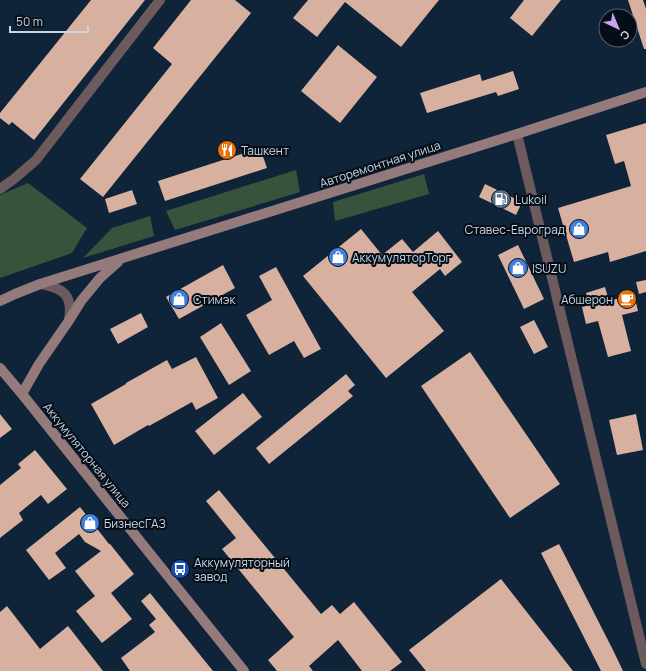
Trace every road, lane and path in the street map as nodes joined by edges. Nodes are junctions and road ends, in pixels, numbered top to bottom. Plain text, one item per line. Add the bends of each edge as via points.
1 (160, 0) edge
2 (646, 92) edge
3 (517, 134) junction
4 (0, 189) edge
5 (121, 259) junction
6 (40, 284) junction
7 (0, 301) edge
8 (68, 322) junction
9 (0, 368) edge
10 (22, 394) junction
11 (646, 664) edge
12 (244, 671) edge

1 - 4 street via 36,160
2 - 3 street, Авторемонтная улица
3 - 5 street, Авторемонтная улица
3 - 11 street
5 - 6 street
5 - 8 street via 100,278
6 - 7 street
6 - 8 street via 61,290 66,295 71,309
8 - 10 street
9 - 10 street, Аккумуляторная улица
10 - 12 street, Аккумуляторная улица

